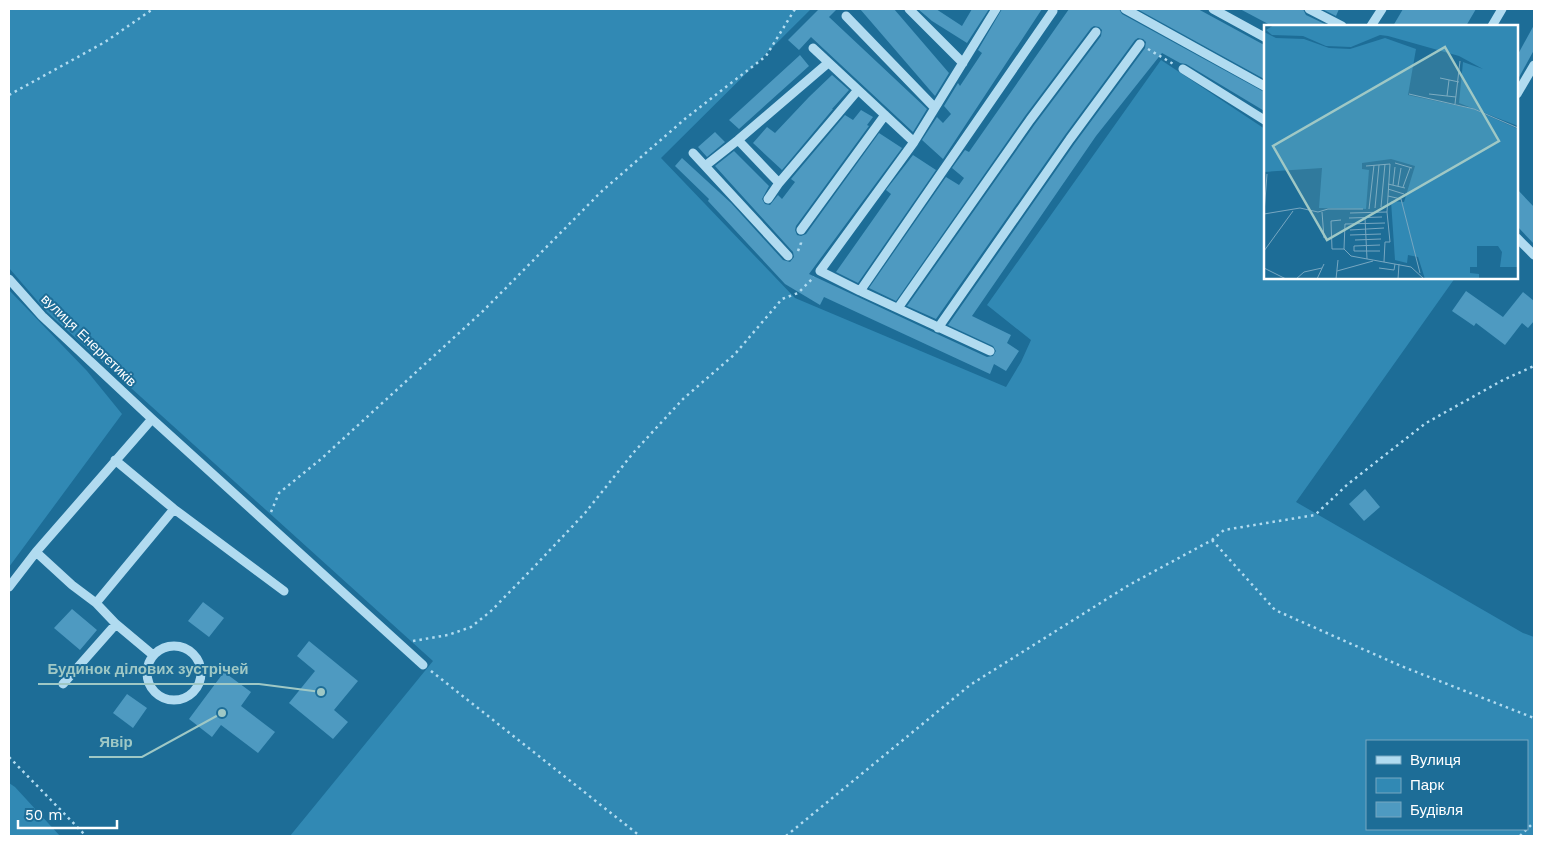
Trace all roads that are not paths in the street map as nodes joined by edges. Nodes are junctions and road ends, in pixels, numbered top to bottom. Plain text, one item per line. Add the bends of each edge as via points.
1 (909, 9) edge
2 (996, 9) edge
3 (1125, 9) edge
4 (1213, 9) edge
5 (1310, 9) edge
6 (1382, 9) edge
7 (1502, 9) edge
8 (1053, 11) dead end
9 (846, 16) dead end
10 (1340, 25) edge
11 (1372, 25) edge
12 (1493, 25) edge
13 (1096, 32) dead end
14 (1264, 37) edge
15 (1140, 44) road end
16 (813, 48) dead end
17 (828, 63) junction
18 (963, 64) junction
19 (1534, 65) edge
20 (1183, 69) road end
21 (1264, 86) edge
22 (858, 90) junction
23 (1518, 92) edge
24 (935, 108) junction
25 (885, 116) junction
26 (1264, 120) edge
27 (738, 140) junction
28 (914, 142) junction
29 (693, 153) dead end
30 (705, 166) junction
31 (779, 183) junction
32 (768, 199) dead end
33 (801, 230) road end
34 (1518, 239) edge
35 (1534, 255) edge
36 (788, 256) road end
37 (9, 279) edge
38 (860, 291) junction
39 (898, 308) junction
40 (938, 328) junction
41 (990, 351) dead end
42 (152, 419) junction
43 (115, 460) junction
44 (174, 509) junction
45 (36, 552) junction
46 (9, 587) edge
47 (284, 591) dead end
48 (96, 604) junction
49 (116, 624) junction
50 (153, 655) junction
51 (423, 665) road end
52 (64, 684) dead end

1 - 18 street
2 - 18 street
3 - 21 street
4 - 14 street
5 - 10 street
6 - 11 street
7 - 12 street
8 - 38 street
9 - 24 street
13 - 39 street
15 - 40 street
16 - 17 street
17 - 22 street
17 - 27 street
18 - 24 street
19 - 23 street
20 - 26 street
22 - 25 street
22 - 31 street
24 - 28 street
25 - 28 street
25 - 33 street
27 - 30 street
27 - 31 street
28 - 38 street via 820,271
29 - 30 street
30 - 36 street
31 - 32 street
34 - 35 street
37 - 42 street, вулиця Енергетиків via 42,316
38 - 39 street
39 - 40 street
40 - 41 street
42 - 43 street
42 - 51 street, вулиця Енергетиків
43 - 44 street
43 - 45 street
44 - 47 street
44 - 48 street
45 - 46 street
45 - 48 street
48 - 49 street
49 - 50 street
49 - 52 street
50 - 50 street via 146,670 150,688 156,695 174,701 191,695 197,688 201,671 194,654 178,646 169,646

